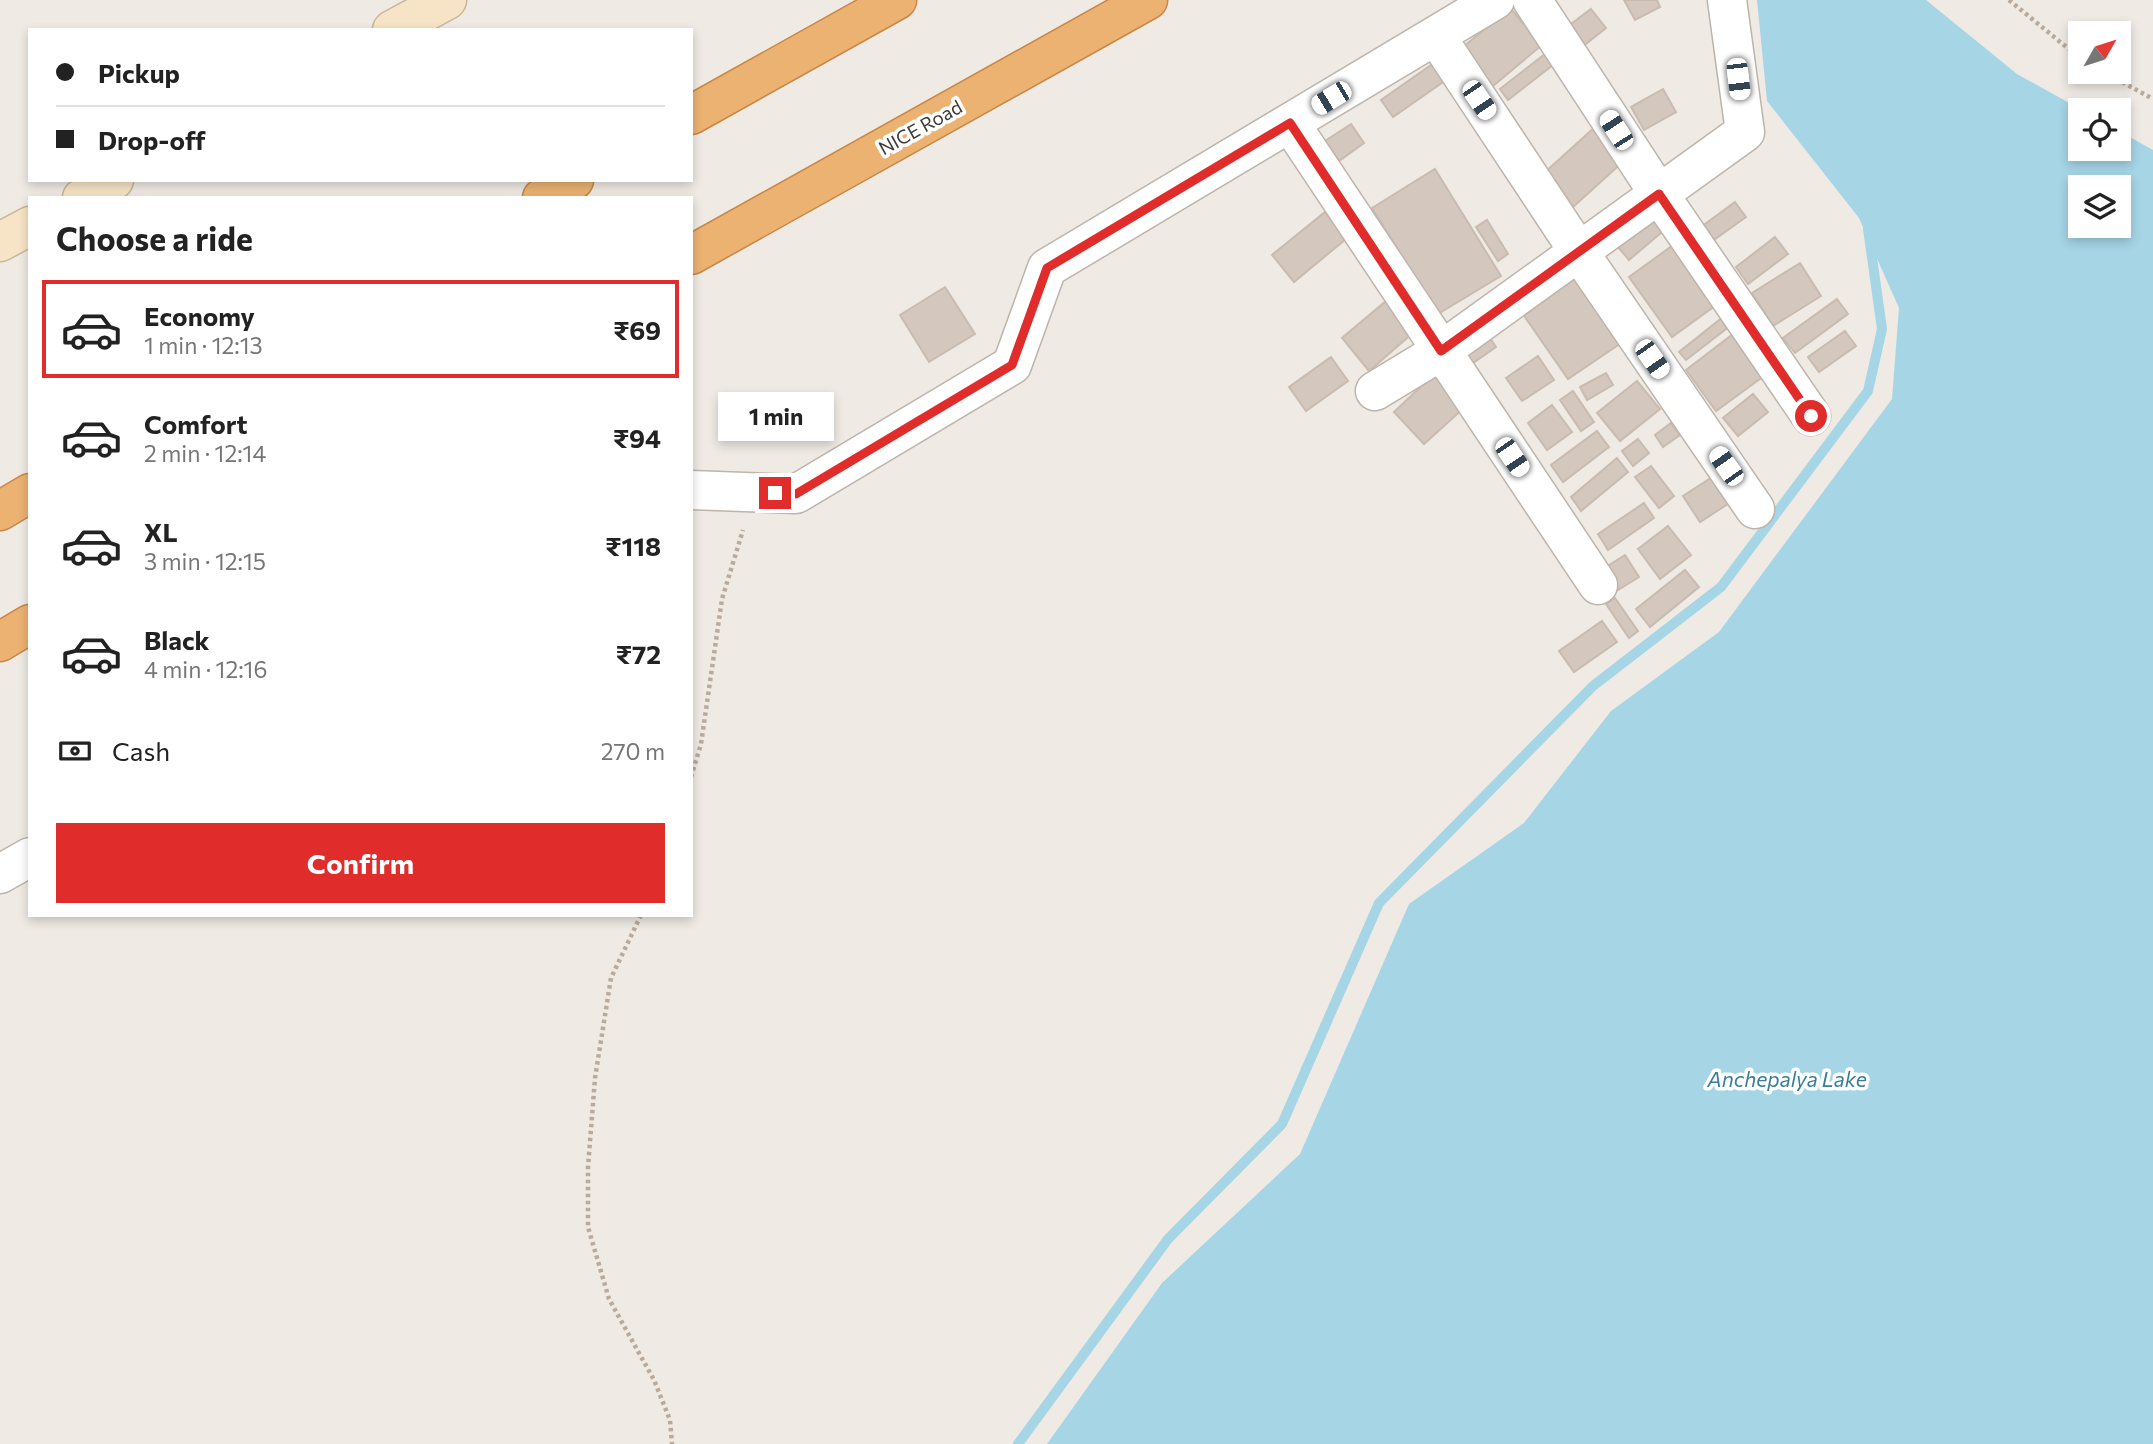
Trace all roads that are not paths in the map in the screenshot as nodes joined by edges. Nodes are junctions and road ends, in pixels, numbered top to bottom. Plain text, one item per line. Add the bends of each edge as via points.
1 (447, 0) edge
2 (897, 0) edge
3 (1148, 0) edge
4 (1495, 0) edge
5 (1532, 0) edge
6 (1727, 0) edge
7 (396, 28) edge
8 (1436, 36) junction
9 (693, 114) edge
10 (1290, 123) junction
11 (110, 182) edge
12 (570, 182) edge
13 (1659, 194) junction
14 (86, 196) edge
15 (546, 196) edge
16 (28, 227) edge
17 (0, 242) edge
18 (1578, 252) junction
19 (693, 254) edge
20 (1441, 351) junction
21 (1375, 391) dead end
22 (1811, 416) dead end
23 (693, 489) edge
24 (28, 494) edge
25 (1755, 509) dead end
26 (0, 510) edge
27 (1598, 585) dead end
28 (28, 625) edge
29 (0, 642) edge
30 (28, 858) edge
31 (0, 874) edge

1 - 7 street
2 - 9 highway
3 - 19 highway, NICE Road
4 - 8 street
5 - 13 street
6 - 13 street via 1745,132
8 - 10 street
8 - 18 street
10 - 20 street
10 - 23 street via 1047,268 1012,365 796,494
11 - 14 street
12 - 15 highway
13 - 18 street
13 - 22 street
16 - 17 street
18 - 20 street
18 - 25 street
20 - 21 street
20 - 27 street
24 - 26 highway
28 - 29 highway
30 - 31 street

